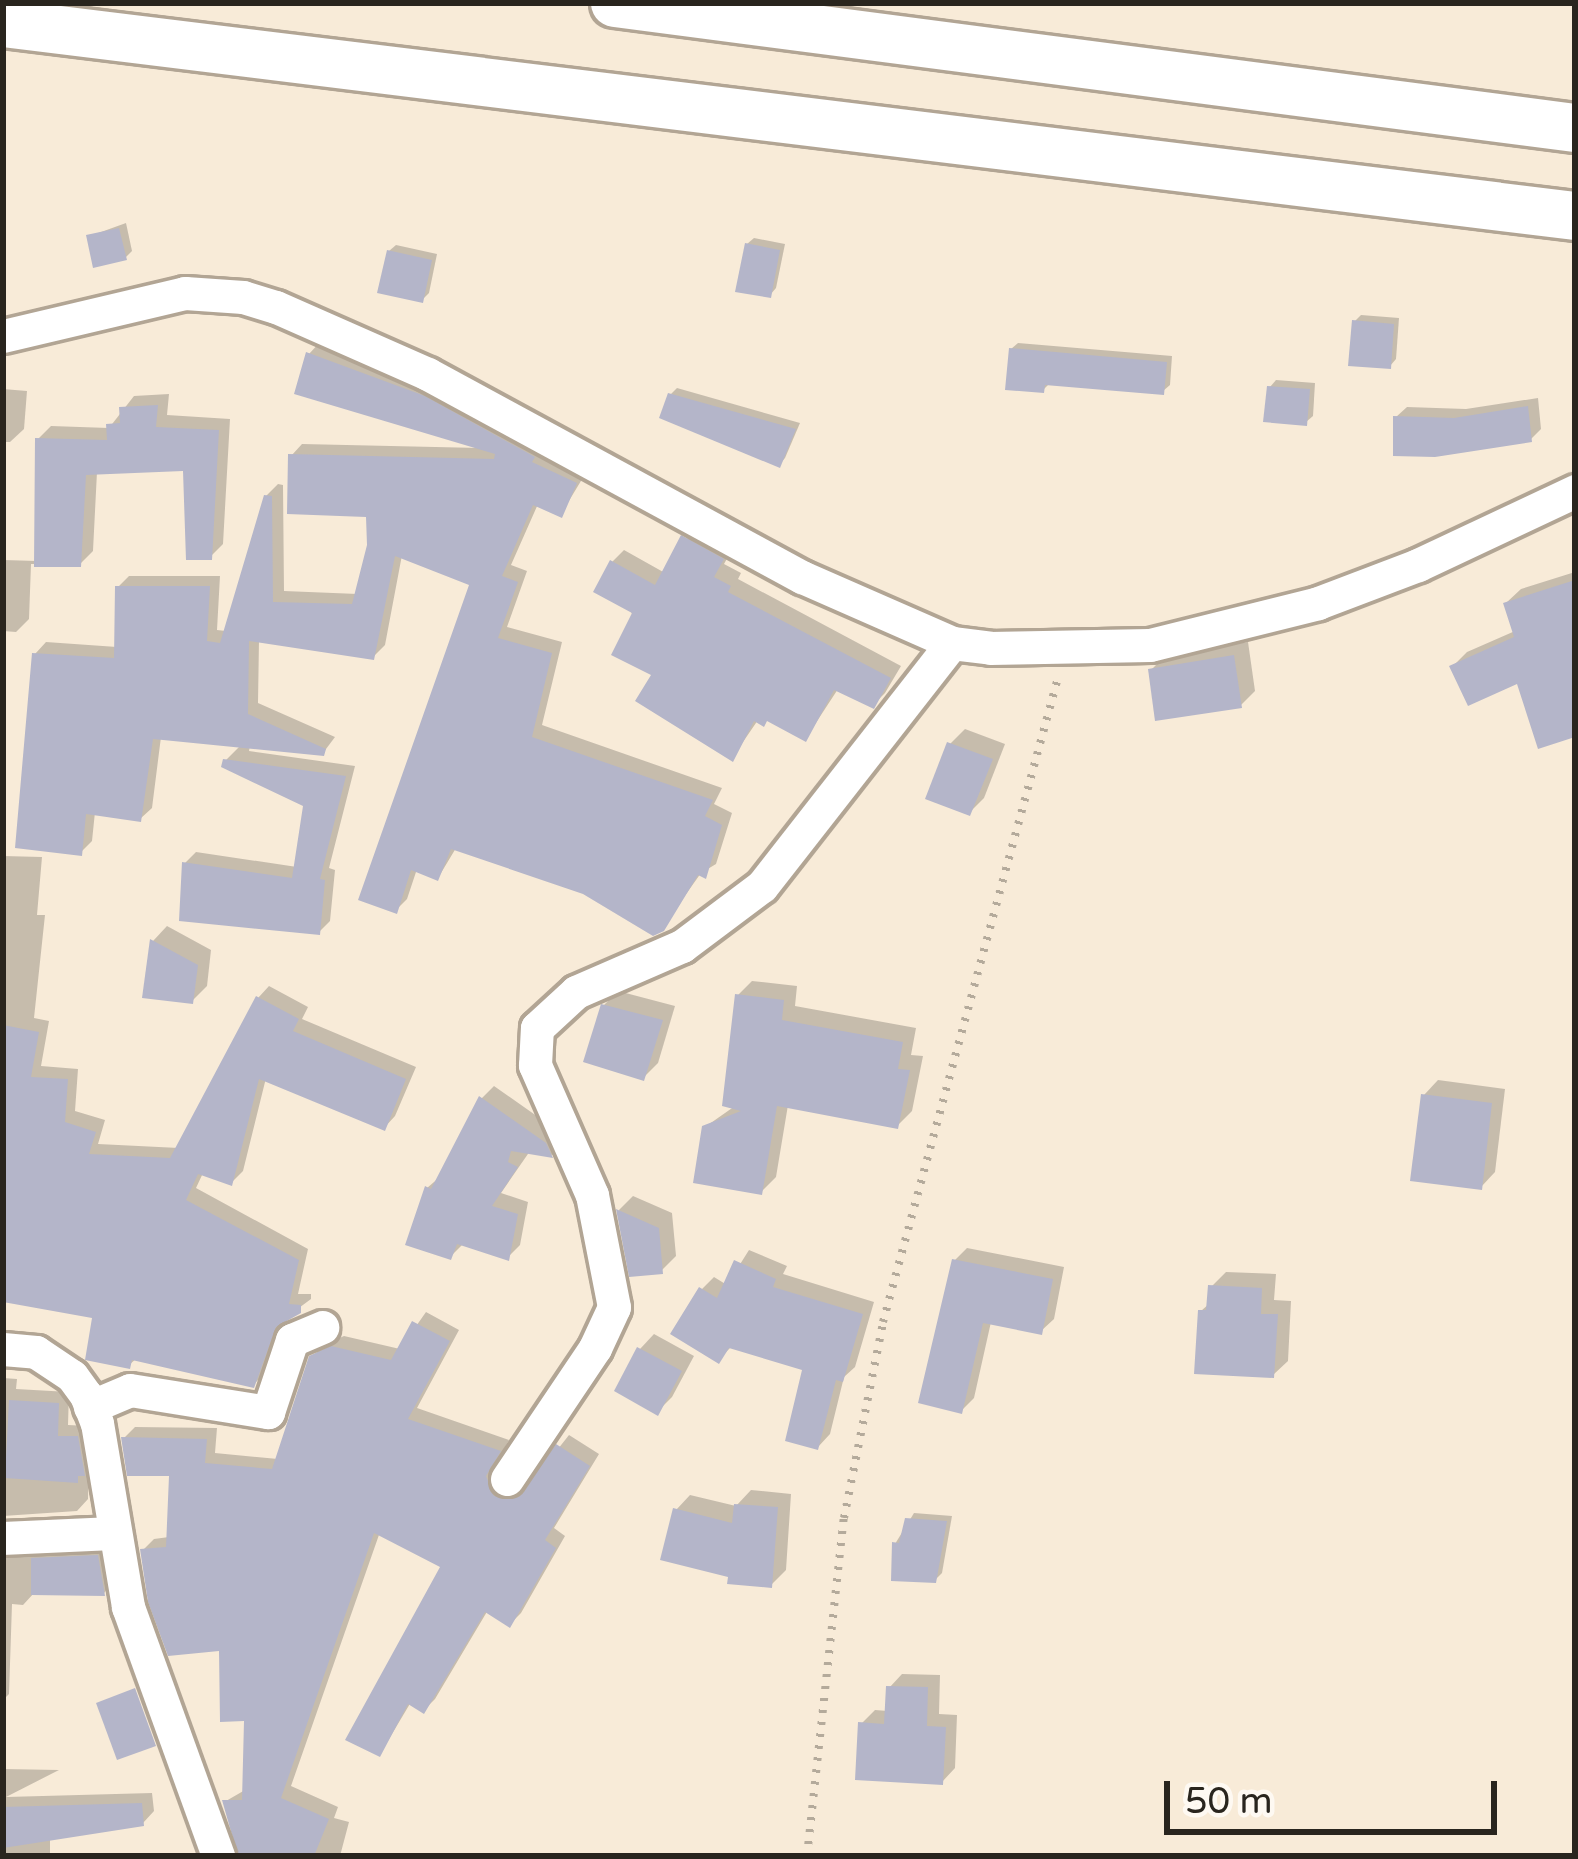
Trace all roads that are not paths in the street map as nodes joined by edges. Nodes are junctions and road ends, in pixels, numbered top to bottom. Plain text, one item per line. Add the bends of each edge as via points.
1 (615, 3) edge
2 (3, 23) edge
3 (1575, 128) edge
4 (1575, 216) edge
5 (3, 336) edge
6 (1575, 490) edge
7 (952, 643) junction
8 (322, 1327) dead end
9 (3, 1349) edge
10 (90, 1407) junction
11 (507, 1479) dead end
12 (113, 1533) junction
13 (3, 1538) edge
14 (218, 1856) edge

1 - 3 main road
2 - 4 main road
5 - 7 street via 185,293 276,307 428,374 802,577
6 - 7 street via 1318,603 1150,645
7 - 11 street via 762,886 682,946 576,992 537,1028 536,1065 592,1195 614,1307
8 - 10 street via 292,1340 268,1412 130,1390
9 - 10 street via 36,1352 53,1363 72,1376
10 - 12 street
12 - 13 street
12 - 14 street via 128,1606

